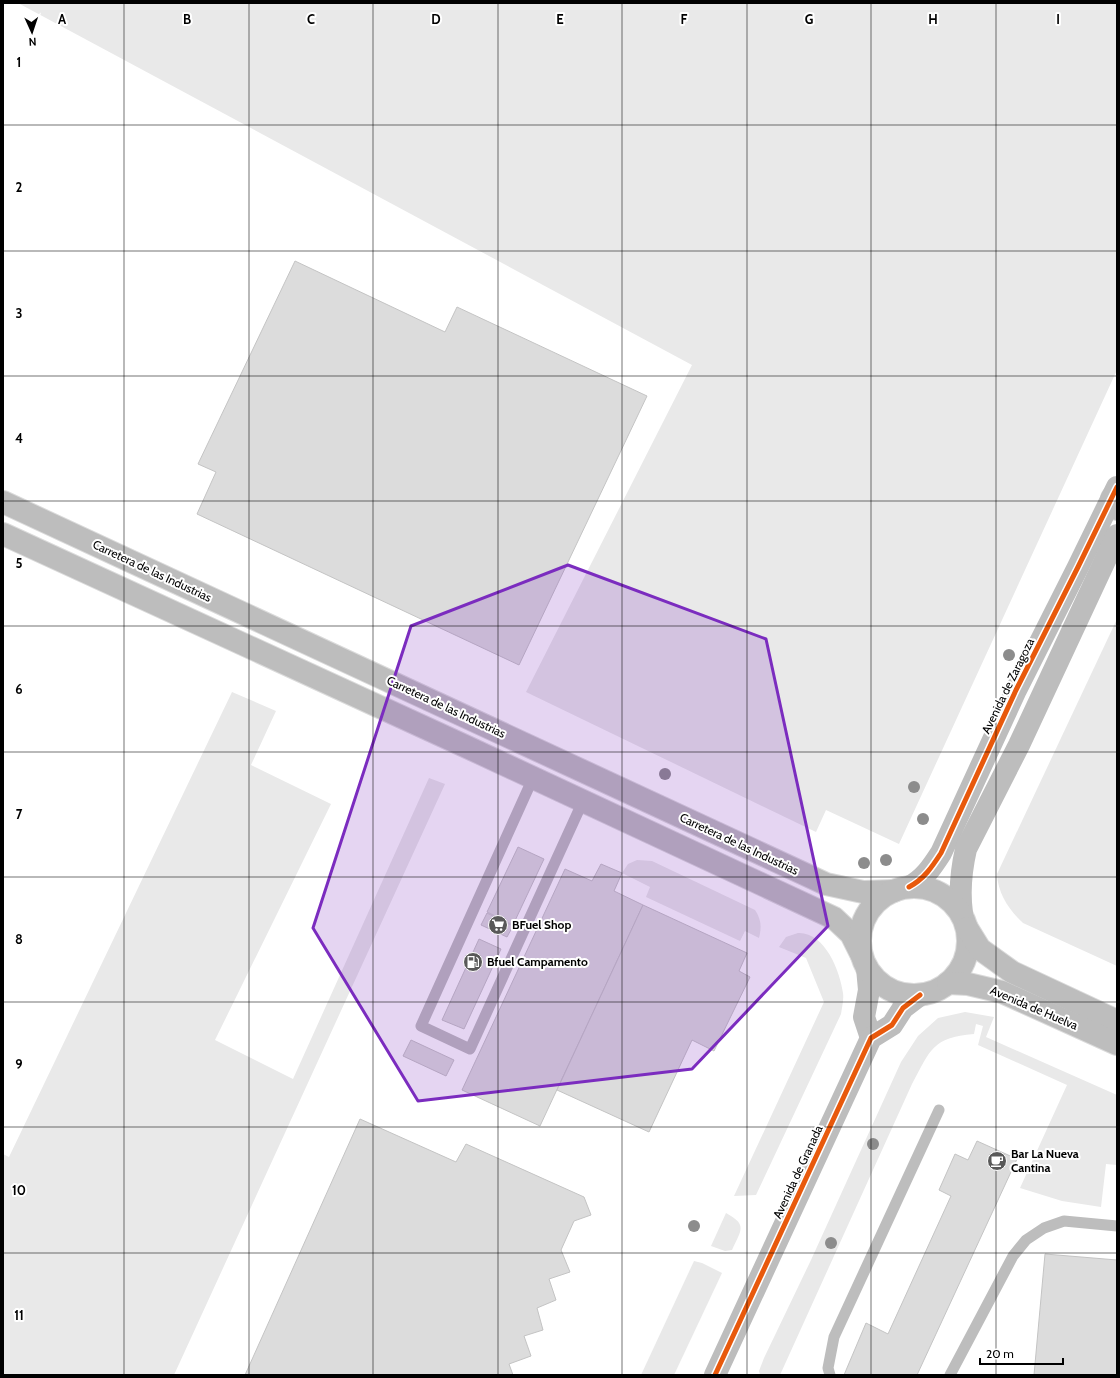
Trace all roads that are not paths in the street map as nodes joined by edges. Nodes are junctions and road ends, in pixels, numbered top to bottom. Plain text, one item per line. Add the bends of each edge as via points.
1 (1115, 498) edge
2 (3, 502) edge
3 (3, 534) edge
4 (1117, 535) edge
5 (533, 778) junction
6 (584, 801) junction
7 (901, 888) junction
8 (964, 920) junction
9 (864, 961) junction
10 (948, 983) junction
11 (920, 994) junction
12 (1117, 1021) edge
13 (871, 1038) junction
14 (1117, 1044) edge
15 (939, 1110) dead end
16 (1117, 1226) edge
17 (715, 1375) edge
18 (830, 1375) edge
19 (950, 1375) edge

1 - 7 main road, Avenida de Zaragoza via 1016,690 941,853 924,876 915,883
2 - 7 main road, Carretera de las Industrias via 826,884 863,892
3 - 5 main road
4 - 8 main road via 1019,745 966,849 960,885
5 - 6 main road
5 - 6 lane via 421,1026 470,1049
6 - 9 main road via 834,918 851,934
7 - 8 main road via 924,888 939,892 952,901
7 - 9 main road via 880,898 863,923 860,938
8 - 10 main road via 969,943 966,958 959,972
8 - 12 main road, Avenida de Huelva via 980,949 1012,972
9 - 11 main road via 877,980 890,989 904,994
9 - 13 main road via 869,990 864,1017
10 - 11 main road via 935,991
10 - 14 main road, Avenida de Huelva via 968,984 1002,992
11 - 13 main road via 903,1008 892,1025
13 - 17 main road, Avenida de Granada
15 - 18 lane via 834,1337 828,1368
16 - 19 lane via 1064,1221 1044,1228 1026,1240 1013,1256

